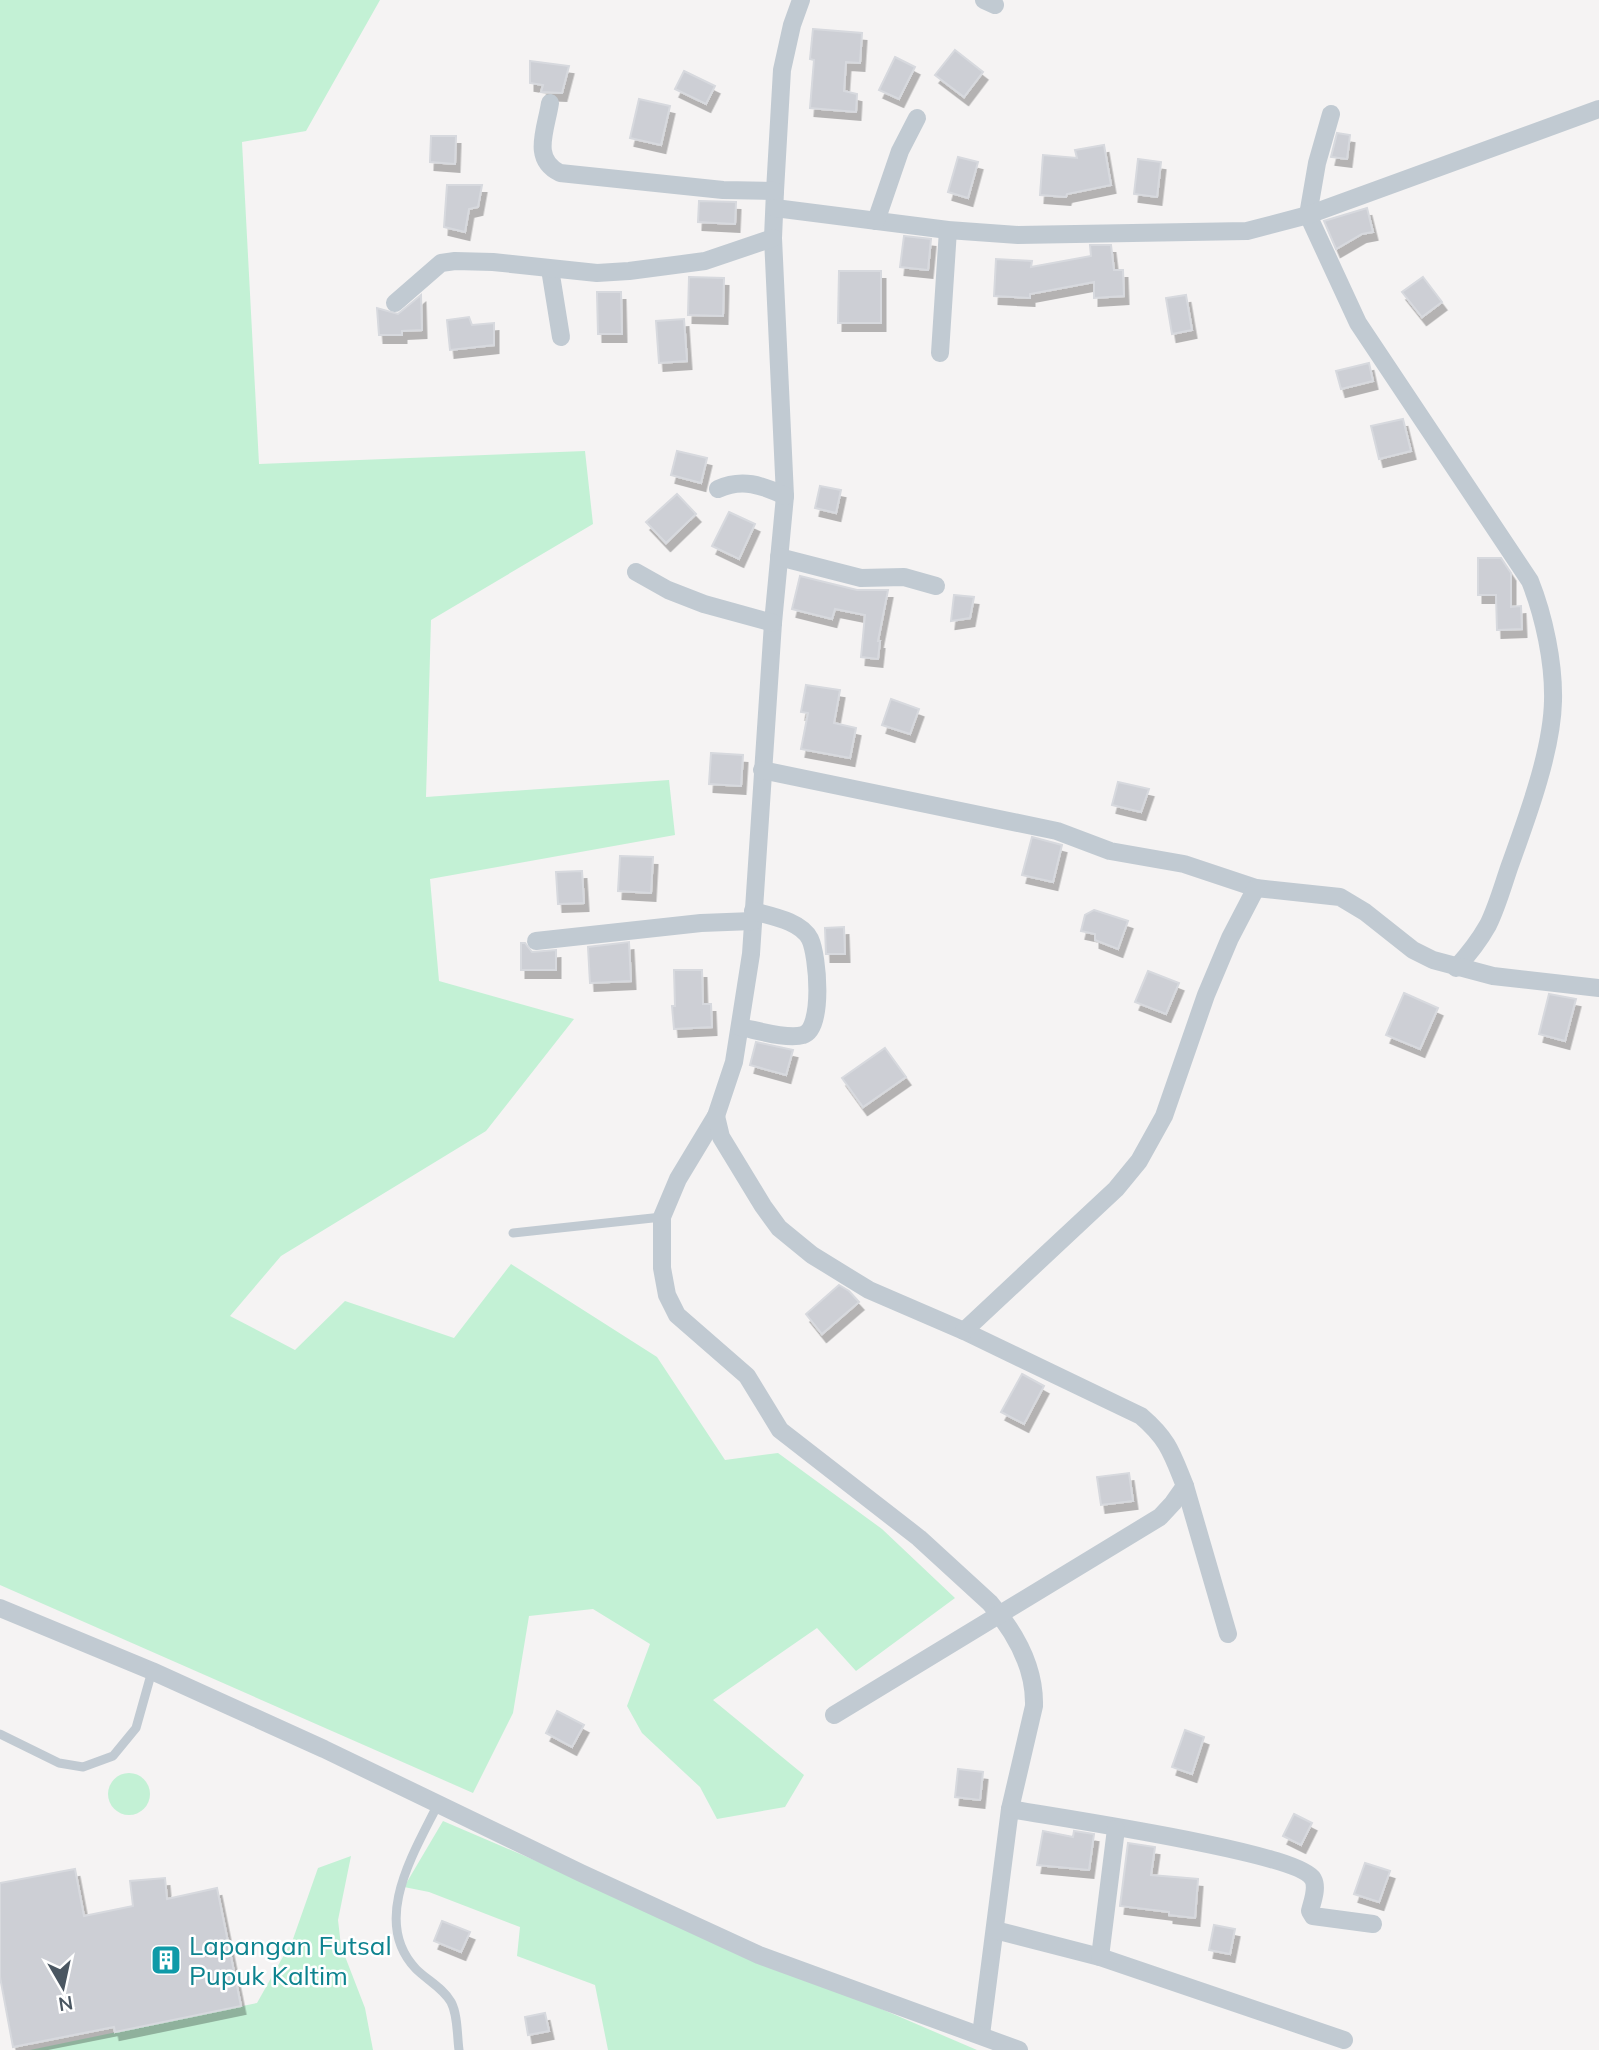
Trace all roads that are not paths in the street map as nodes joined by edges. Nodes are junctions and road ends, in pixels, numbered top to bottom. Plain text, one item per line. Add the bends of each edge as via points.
1 (801, 0) edge
2 (550, 103) dead end
3 (1599, 109) edge
4 (1331, 114) dead end
5 (917, 118) dead end
6 (775, 200) junction
7 (1308, 215) junction
8 (876, 221) junction
9 (948, 230) junction
10 (773, 238) junction
11 (550, 269) junction
12 (395, 303) dead end
13 (561, 337) dead end
14 (940, 353) dead end
15 (718, 489) dead end
16 (785, 496) junction
17 (779, 557) junction
18 (636, 572) dead end
19 (936, 586) dead end
20 (773, 623) junction
21 (762, 770) junction
22 (1256, 888) junction
23 (753, 916) junction
24 (536, 941) dead end
25 (1456, 968) junction
26 (1599, 988) edge
27 (740, 1027) junction
28 (716, 1116) junction
29 (662, 1217) junction
30 (513, 1233) dead end
31 (964, 1331) junction
32 (1185, 1486) junction
33 (0, 1608) edge
34 (1000, 1615) junction
35 (1228, 1634) dead end
36 (152, 1671) junction
37 (834, 1715) dead end
38 (0, 1734) edge
39 (438, 1804) junction
40 (1010, 1810) junction
41 (1116, 1829) junction
42 (1373, 1924) dead end
43 (995, 1930) junction
44 (1100, 1957) junction
45 (981, 2035) junction
46 (1344, 2040) dead end
47 (459, 2050) edge
48 (1019, 2050) edge

1 - 6 street via 782,70
2 - 6 street via 542,154 551,169
3 - 7 street
4 - 7 street
5 - 8 street via 900,151
6 - 8 street
6 - 10 street
7 - 9 street via 1274,226 1221,233 1018,235
7 - 25 street via 1358,323 1530,581 1544,628 1552,724 1529,811 1489,924
8 - 9 street
9 - 14 street
10 - 11 street via 705,261 664,268 597,273
10 - 16 street
11 - 12 street via 494,262 441,263
11 - 13 street
15 - 16 street via 728,484 754,484
16 - 17 street
17 - 19 street via 861,578 904,577
17 - 20 street
18 - 20 street via 704,604
20 - 21 street
21 - 22 street via 1045,828
21 - 23 street
22 - 25 street via 1340,897 1413,950
22 - 31 street via 1206,995 1164,1116 1139,1161 1116,1189
23 - 24 street
23 - 27 street
23 - 27 street via 779,918 810,939 817,974 816,1022 802,1036
25 - 26 street
27 - 28 street
28 - 29 street via 678,1179
28 - 31 street via 721,1138 779,1228 812,1255 869,1290
29 - 30 lane
29 - 34 street via 662,1268 677,1315 747,1376 788,1438 919,1538
31 - 32 street via 1141,1416 1169,1446
32 - 34 street via 1160,1517
32 - 35 street
33 - 36 street
34 - 37 street
34 - 40 street via 1025,1656 1035,1688
36 - 38 lane via 136,1728 113,1756 83,1767 59,1763
36 - 39 street
39 - 45 street via 759,1955
39 - 47 lane via 402,1880 396,1922 407,1958 451,2002
40 - 41 street
40 - 43 street
41 - 42 street via 1273,1859 1313,1879 1313,1916
41 - 44 street
43 - 44 street
43 - 45 street
44 - 46 street
45 - 48 street

